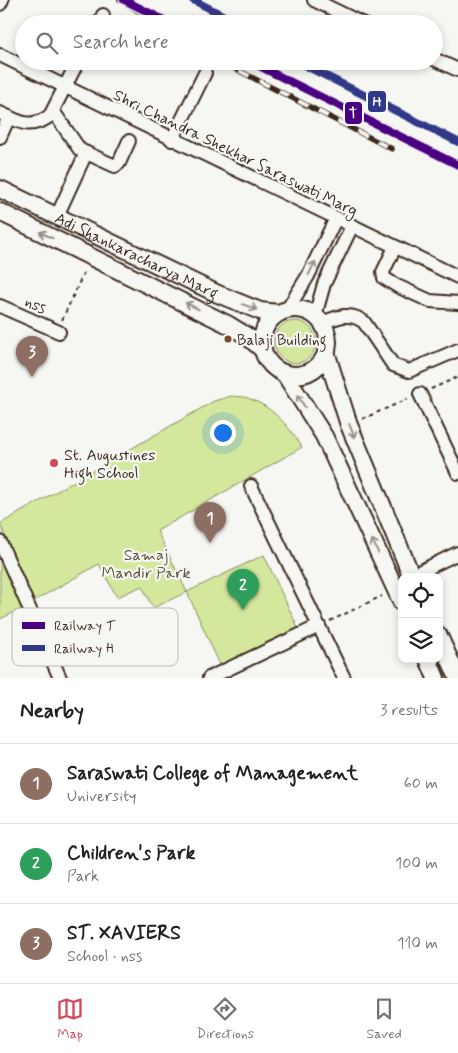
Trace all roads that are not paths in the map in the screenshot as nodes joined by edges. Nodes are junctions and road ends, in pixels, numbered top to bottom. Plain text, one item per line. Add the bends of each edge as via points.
1 (2, 0) edge
2 (314, 0) edge
3 (0, 4) edge
4 (344, 15) edge
5 (0, 56) edge
6 (15, 63) edge
7 (443, 63) edge
8 (29, 70) edge
9 (73, 70) edge
10 (458, 70) edge
11 (205, 73) dead end
12 (64, 87) junction
13 (53, 111) junction
14 (5, 115) edge
15 (0, 137) edge
16 (172, 140) junction
17 (129, 141) dead end
18 (86, 153) junction
19 (2, 195) edge
20 (0, 212) edge
21 (57, 216) junction
22 (336, 218) junction
23 (352, 226) junction
24 (394, 247) junction
25 (458, 277) edge
26 (458, 303) edge
27 (0, 306) edge
28 (283, 311) junction
29 (319, 319) junction
30 (58, 332) road end
31 (263, 350) junction
32 (458, 350) edge
33 (326, 352) junction
34 (284, 373) junction
35 (420, 394) road end
36 (458, 473) edge
37 (251, 486) dead end
38 (0, 542) edge
39 (458, 553) edge
40 (399, 573) edge
41 (401, 573) edge
42 (424, 573) edge
43 (29, 608) edge
44 (319, 626) junction
45 (443, 645) edge
46 (430, 663) edge
47 (55, 666) edge
48 (60, 678) edge
49 (210, 678) edge
50 (344, 678) edge
51 (436, 678) edge
52 (458, 678) edge

1 - 3 street
2 - 4 street
5 - 6 street, Shri Chandra Shekhar Saraswati Marg
7 - 10 street
8 - 12 street, Shri Chandra Shekhar Saraswati Marg
9 - 12 street
11 - 16 street
12 - 13 street
12 - 16 street, Shri Chandra Shekhar Saraswati Marg
13 - 14 street via 41,122 27,124
13 - 18 street via 75,144
14 - 15 street
16 - 22 street, Shri Chandra Shekhar Saraswati Marg
17 - 18 street via 119,163 114,166
18 - 21 street
19 - 21 main road, Adi Shankaracharya Marg
31 -> 20 main road, Adi Shankaracharya Marg via 248,336 222,321
21 -> 28 main road, Adi Shankaracharya Marg via 218,294 260,311
22 - 23 street, Shri Chandra Shekhar Saraswati Marg
28 -> 22 street via 308,276
23 - 24 street, Shri Chandra Shekhar Saraswati Marg
23 - 29 street via 324,284
24 - 25 street, Shri Chandra Shekhar Saraswati Marg
24 - 26 street via 383,272 384,278 430,301
27 - 30 street, nss
28 - 29 main road via 307,311
28 - 31 main road via 270,319 264,329
29 - 32 street via 345,315 359,318 393,365 409,371
29 - 33 main road via 326,332
31 - 34 main road via 274,368
33 - 34 main road via 315,368 295,375
33 -> 41 main road
40 -> 34 main road via 324,436
35 - 36 street
37 - 44 street
38 - 43 street
39 - 42 street
44 - 49 street
44 - 50 street
45 - 52 main road
46 - 51 main road
47 - 48 street

